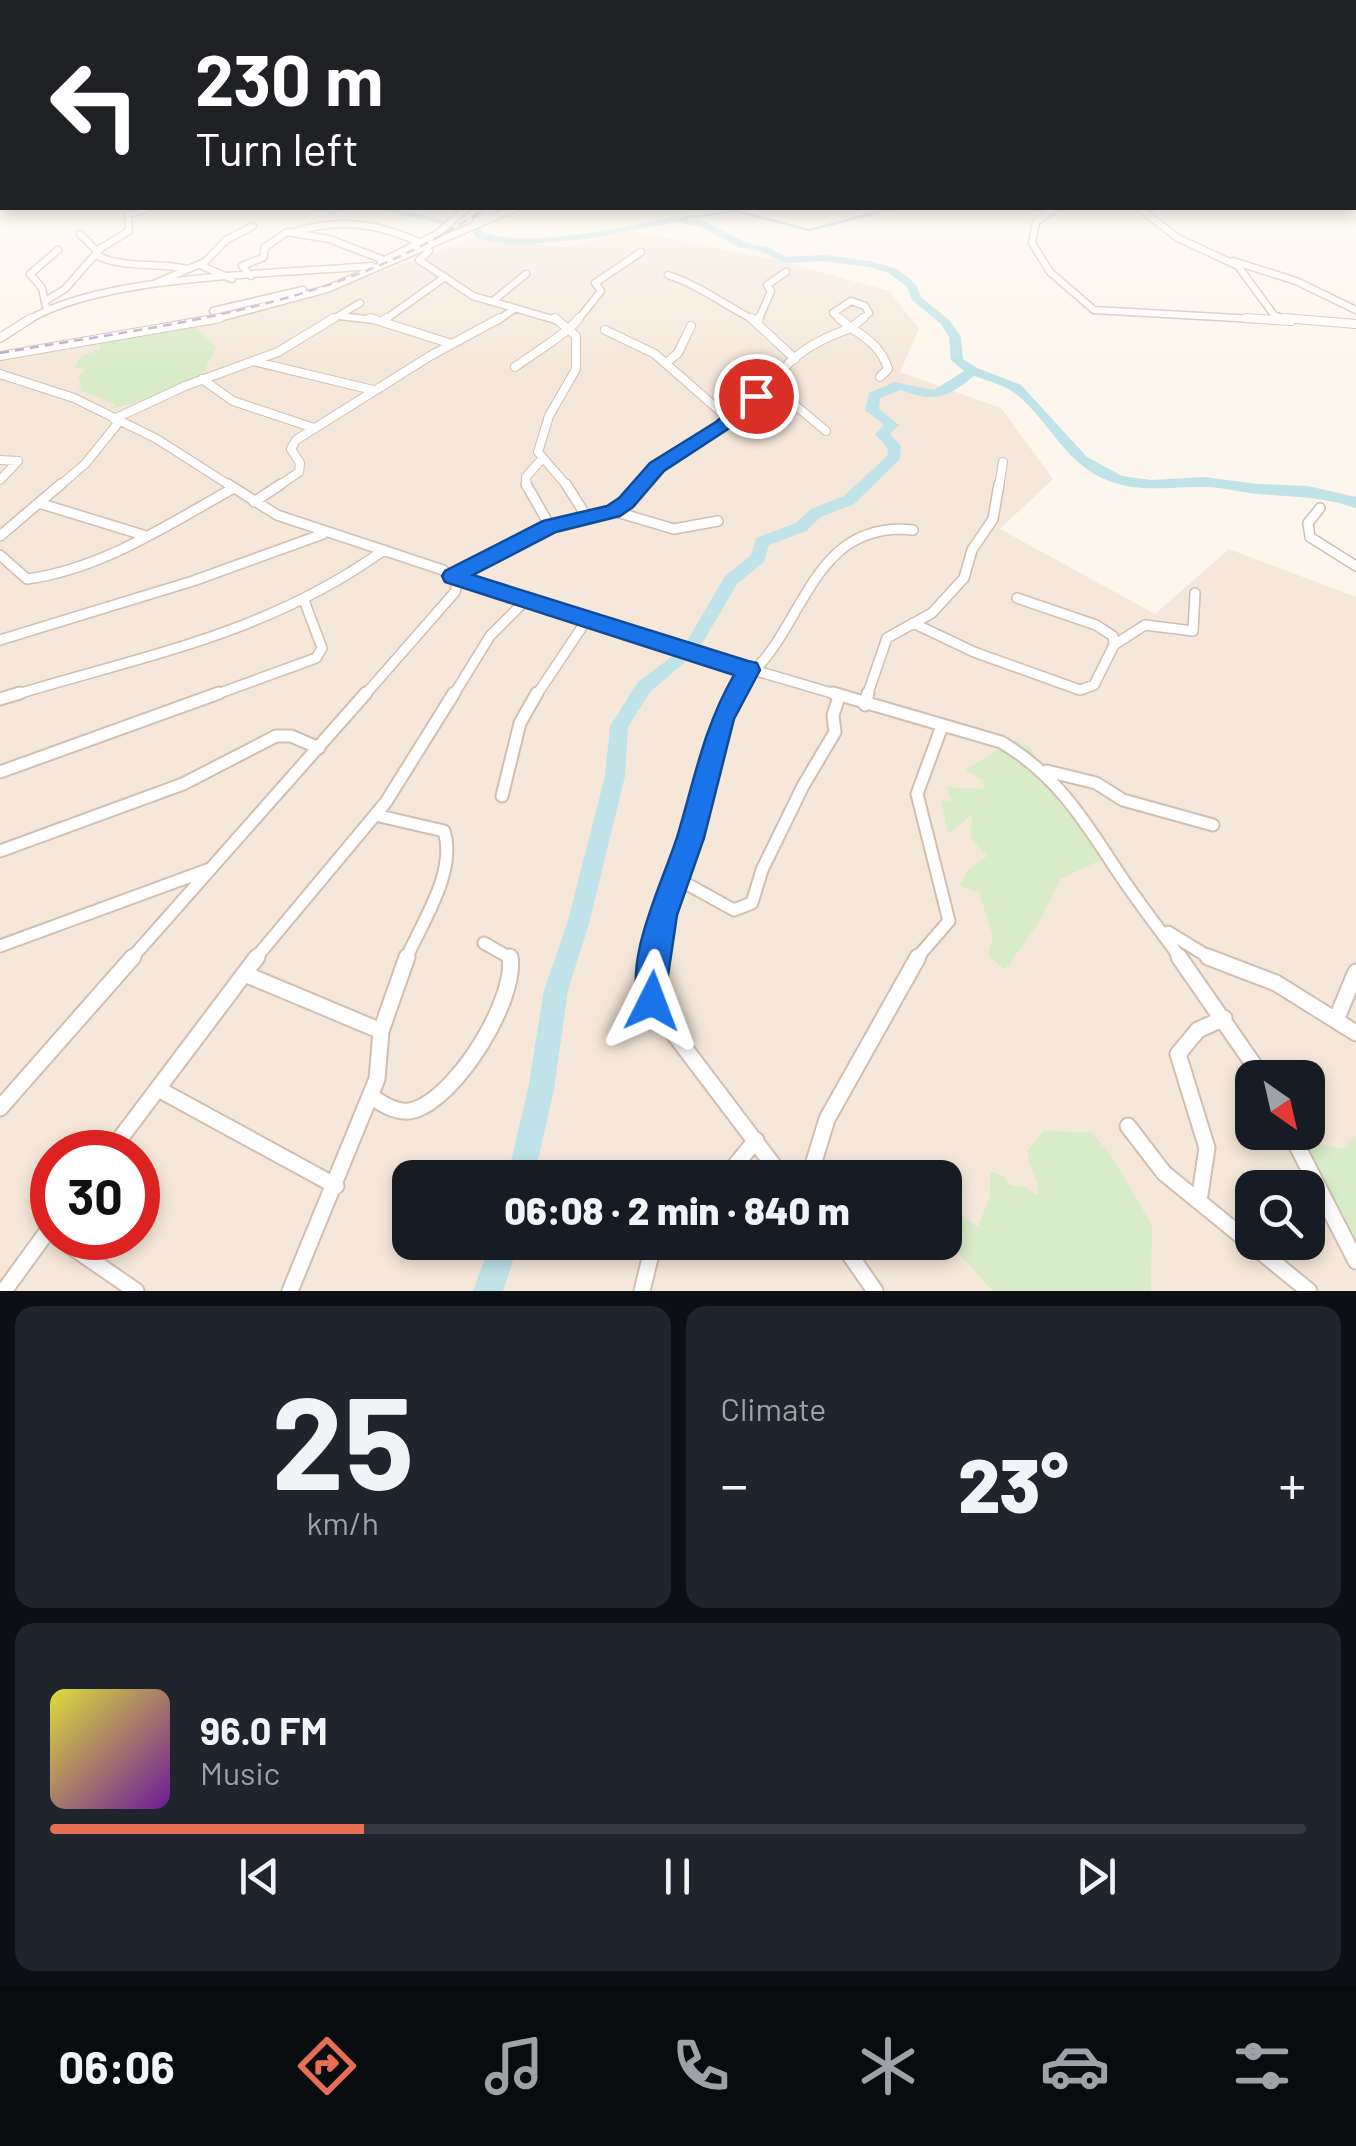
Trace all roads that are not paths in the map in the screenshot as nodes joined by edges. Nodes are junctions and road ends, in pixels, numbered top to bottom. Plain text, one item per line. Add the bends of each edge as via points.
1 (93, 248) edge
2 (104, 248) edge
3 (221, 248) edge
4 (264, 248) edge
5 (348, 248) edge
6 (410, 248) edge
7 (429, 248) edge
8 (434, 248) edge
9 (1035, 248) edge
10 (1198, 248) edge
11 (58, 250) dead end
12 (1204, 251) junction
13 (640, 252) dead end
14 (97, 253) junction
15 (414, 255) junction
16 (378, 263) junction
17 (200, 265) junction
18 (186, 270) junction
19 (786, 272) dead end
20 (526, 274) dead end
21 (668, 275) dead end
22 (251, 276) junction
23 (446, 278) junction
24 (233, 280) junction
25 (140, 286) junction
26 (47, 300) junction
27 (492, 302) junction
28 (360, 303) dead end
29 (514, 309) junction
30 (1356, 310) edge
31 (42, 311) junction
32 (338, 316) junction
33 (1291, 320) junction
34 (382, 321) junction
35 (758, 322) junction
36 (691, 326) dead end
37 (1356, 327) edge
38 (572, 329) junction
39 (606, 330) dead end
40 (0, 338) edge
41 (453, 344) junction
42 (0, 353) edge
43 (795, 359) junction
44 (254, 361) junction
45 (666, 362) junction
46 (514, 368) dead end
47 (1, 375) edge
48 (880, 377) dead end
49 (202, 379) junction
50 (0, 390) edge
51 (374, 390) junction
52 (766, 390) junction
53 (730, 420) junction
54 (116, 421) junction
55 (314, 428) junction
56 (826, 431) dead end
57 (0, 460) edge
58 (541, 460) junction
59 (1003, 462) dead end
60 (0, 480) edge
61 (232, 489) junction
62 (254, 502) junction
63 (42, 504) junction
64 (1320, 508) dead end
65 (613, 512) junction
66 (588, 520) junction
67 (718, 522) dead end
68 (550, 526) junction
69 (912, 530) dead end
70 (324, 534) junction
71 (0, 536) edge
72 (144, 536) junction
73 (384, 550) junction
74 (0, 555) edge
75 (1356, 566) edge
76 (453, 576) junction
77 (1196, 593) dead end
78 (1017, 598) dead end
79 (525, 601) junction
80 (304, 604) junction
81 (586, 622) junction
82 (913, 623) junction
83 (0, 640) edge
84 (1114, 644) junction
85 (751, 671) junction
86 (838, 697) junction
87 (0, 699) edge
88 (865, 704) junction
89 (942, 726) junction
90 (319, 748) junction
91 (1046, 770) junction
92 (0, 772) edge
93 (502, 796) dead end
94 (375, 816) junction
95 (1213, 826) dead end
96 (0, 851) edge
97 (212, 868) junction
98 (676, 878) junction
99 (1158, 926) junction
100 (484, 943) dead end
101 (0, 946) edge
102 (1356, 972) edge
103 (246, 974) junction
104 (1224, 1018) junction
105 (1336, 1020) junction
106 (381, 1031) junction
107 (1356, 1033) edge
108 (1251, 1060) edge
109 (160, 1090) junction
110 (370, 1096) junction
111 (0, 1108) edge
112 (1128, 1126) dead end
113 (128, 1130) edge
114 (756, 1140) junction
115 (1299, 1150) edge
116 (740, 1160) edge
117 (770, 1160) edge
118 (814, 1160) edge
119 (336, 1186) junction
120 (1199, 1202) junction
121 (30, 1259) edge
122 (93, 1260) edge
123 (650, 1260) edge
124 (853, 1260) edge
125 (1356, 1261) edge
126 (4, 1291) edge
127 (136, 1291) edge
128 (290, 1291) edge
129 (642, 1291) edge
130 (875, 1291) edge
131 (1309, 1291) edge

1 - 14 street
2 - 14 street
3 - 17 street
4 - 22 street via 265,256 242,266
5 - 16 street
6 - 16 street
7 - 15 street
8 - 23 street via 420,260
9 - 33 street via 1050,272 1094,310
10 - 12 street
11 - 26 street via 30,274
12 - 30 street via 1296,280
12 - 33 street via 1238,266 1269,311
13 - 38 street via 595,283 601,291
14 - 18 street via 114,264 158,262
14 - 26 street
15 - 16 street
15 - 42 street via 270,306
16 - 22 street
16 - 42 street via 230,308
17 - 18 street
17 - 24 street
18 - 25 street
19 - 35 street via 767,285 771,291
20 - 27 street
21 - 35 street via 694,282 710,298
22 - 24 street
23 - 27 street
23 - 34 street
24 - 25 street
25 - 31 street
26 - 31 street
27 - 29 street
28 - 32 street
29 - 38 street
29 - 41 street
31 - 40 street
32 - 34 street
32 - 44 street
33 - 37 street
34 - 41 street
35 - 43 street
36 - 45 street
38 - 46 street
38 - 58 street via 576,369 549,416
39 - 45 street
41 - 51 street
43 - 48 street via 819,340 859,332 884,352 888,371
43 - 52 street via 782,369 779,384
44 - 49 street
44 - 51 street
45 - 53 street
47 - 50 street
47 - 54 street via 74,398
49 - 54 street
49 - 55 street via 233,400
51 - 55 street
52 - 53 street
52 - 56 street
53 - 65 street via 657,467
54 - 61 street via 171,447
54 - 63 street via 85,464
55 - 62 street via 292,446 299,472
57 - 60 street via 18,460
58 - 66 street via 568,485
58 - 68 street via 526,484
59 - 82 street via 993,519 972,550 964,578 932,613
61 - 62 street
61 - 72 street
62 - 70 street
63 - 71 street
63 - 72 street
64 - 75 street via 1308,523 1310,536
65 - 66 street
65 - 67 street via 674,530
66 - 68 street
68 - 76 street
69 - 85 street via 877,530 818,571 769,656
70 - 73 street
70 - 83 street
72 - 74 street via 34,579
73 - 76 street
73 - 80 street
76 - 79 street
76 - 90 street via 455,592
77 - 84 street via 1193,631 1151,622
78 - 84 street via 1102,627
79 - 81 street
79 - 94 street via 490,636
80 - 87 street
80 - 92 street via 322,648 316,658
81 - 85 street
81 - 93 street via 520,723
82 - 84 street via 1080,690 1094,685
82 - 88 street via 884,642
85 - 86 street
85 - 98 street via 722,718
86 - 88 street
86 - 98 street via 835,732 794,803 752,903 734,910
88 - 89 street
89 - 91 street via 1001,742
89 - 118 street via 917,794 949,921 909,966 827,1119
90 - 96 street via 276,736 184,784
90 - 97 street
91 - 95 street
91 - 99 street
94 - 103 street
94 - 106 street via 444,831 448,844 445,869
97 - 101 street
97 - 111 street
98 - 114 street via 656,945 652,1001
99 - 104 street
99 - 105 street
100 - 110 street via 512,958 511,979 490,1030 452,1081 412,1111 394,1110
102 - 105 street
103 - 106 street
103 - 109 street
104 - 108 street
104 - 120 street via 1198,1030 1178,1054 1208,1163
105 - 107 street
106 - 110 street
109 - 113 street
109 - 119 street
110 - 119 street
112 - 120 street via 1164,1173
114 - 116 street
114 - 117 street
115 - 125 street
119 - 128 street
120 - 131 street
121 - 126 street
122 - 127 street
123 - 129 street
124 - 130 street

